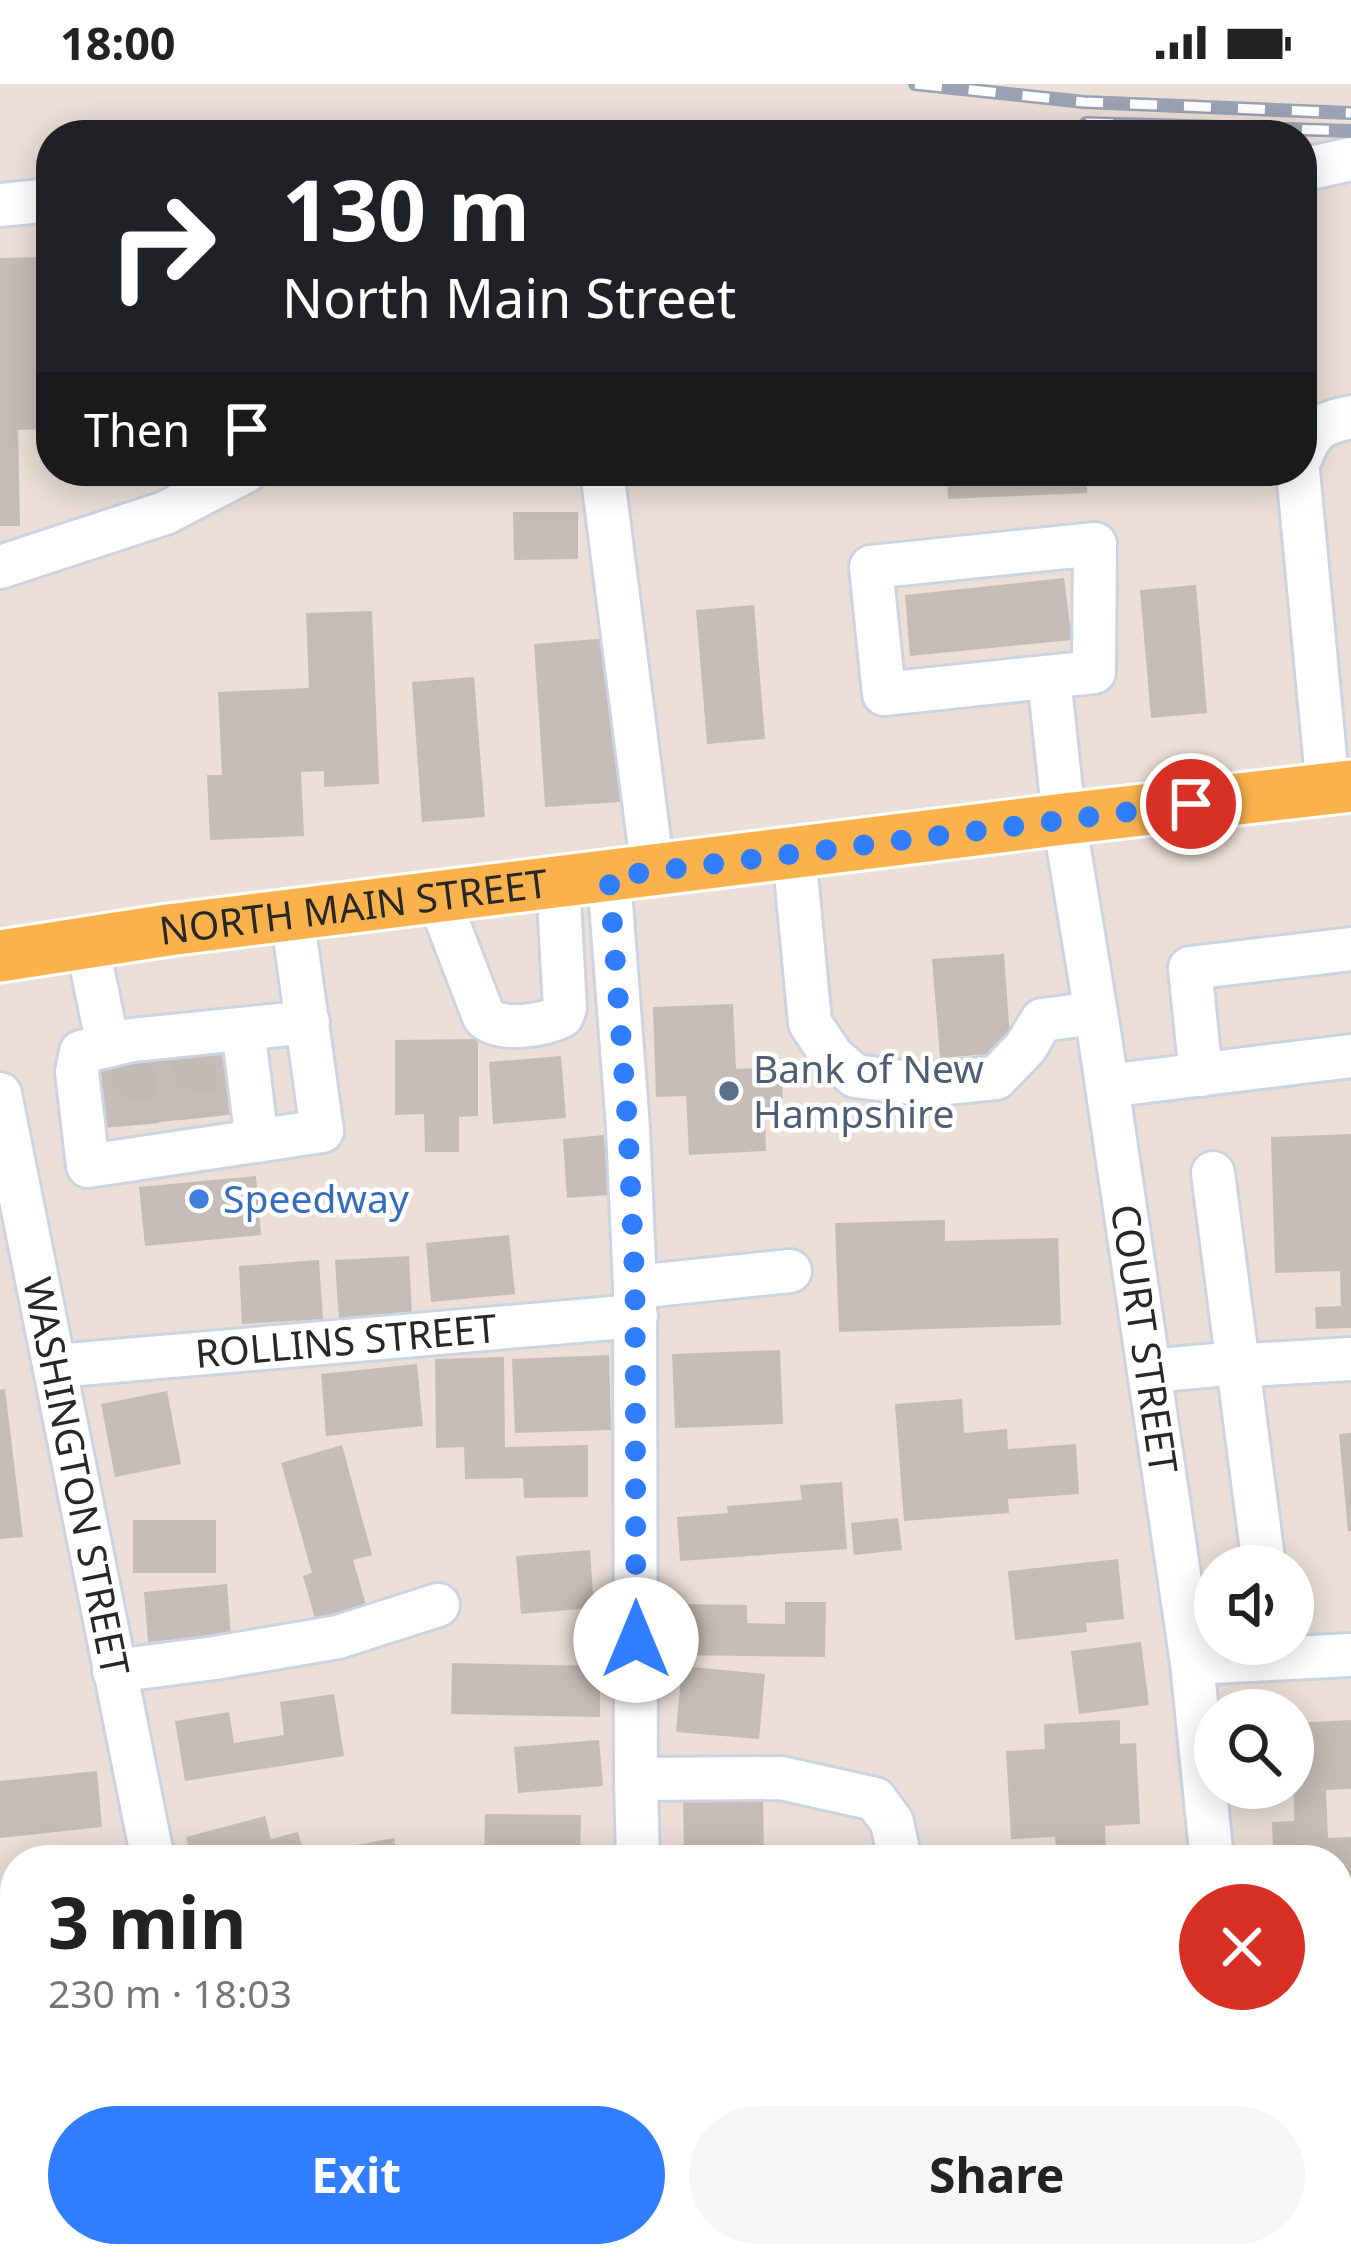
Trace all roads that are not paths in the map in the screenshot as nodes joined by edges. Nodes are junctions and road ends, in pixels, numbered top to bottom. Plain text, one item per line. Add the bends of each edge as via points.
1 (1351, 159) edge
2 (1317, 167) edge
3 (36, 201) edge
4 (0, 205) edge
5 (1351, 417) edge
6 (1317, 430) edge
7 (217, 486) edge
8 (604, 486) edge
9 (1300, 486) edge
10 (0, 567) edge
11 (1049, 677) junction
12 (1339, 787) edge
13 (1064, 819) junction
14 (794, 854) junction
15 (631, 874) junction
16 (558, 883) junction
17 (438, 897) junction
18 (292, 915) junction
19 (87, 943) junction
20 (1351, 950) edge
21 (0, 956) edge
22 (1096, 1013) junction
23 (308, 1022) junction
24 (243, 1029) junction
25 (124, 1048) junction
26 (1351, 1056) edge
27 (1201, 1075) junction
28 (1107, 1086) junction
29 (0, 1094) edge
30 (257, 1141) junction
31 (1214, 1173) dead end
32 (790, 1271) dead end
33 (635, 1302) junction
34 (1351, 1359) edge
35 (1238, 1363) junction
36 (56, 1366) junction
37 (1149, 1371) junction
38 (1261, 1545) edge
39 (438, 1605) dead end
40 (1351, 1655) edge
41 (1192, 1663) junction
42 (114, 1671) junction
43 (636, 1779) junction
44 (150, 1845) edge
45 (638, 1845) edge
46 (897, 1845) edge
47 (1210, 1845) edge

1 - 2 street
3 - 4 street
5 - 6 street
7 - 10 street via 165,513
8 - 15 street
9 - 12 street
11 - 11 street via 1094,672 1095,544 871,567 884,694
11 - 13 street, COURT STREET
12 - 13 main road, NORTH MAIN STREET
13 - 14 main road, NORTH MAIN STREET
13 - 22 street, COURT STREET
14 - 15 main road, NORTH MAIN STREET
14 - 22 street via 810,1023 855,1076 925,1085 996,1078 1042,1020
15 - 16 main road, NORTH MAIN STREET
15 - 33 street
16 - 17 main road, NORTH MAIN STREET
16 - 17 street via 565,1008 554,1021 537,1023 502,1026 484,1017
17 - 18 main road, NORTH MAIN STREET
18 - 19 main road, NORTH MAIN STREET
18 - 23 street
19 - 21 main road, NORTH MAIN STREET
19 - 25 street
20 - 27 street via 1190,968
22 - 28 street, COURT STREET
23 - 24 street
23 - 30 street via 322,1131
24 - 25 street
24 - 30 street
25 - 30 street via 81,1052 88,1166 140,1141 202,1133
26 - 27 street
27 - 28 street
28 - 37 street, COURT STREET
29 - 36 street, WASHINGTON STREET
31 - 35 street
32 - 33 street, ROLLINS STREET
33 - 36 street, ROLLINS STREET
33 - 43 street
34 - 35 street
35 - 37 street
35 - 38 street
36 - 42 street, WASHINGTON STREET
37 - 41 street, COURT STREET
39 - 42 street via 338,1637
40 - 41 street
41 - 47 street, COURT STREET
42 - 44 street, WASHINGTON STREET
43 - 45 street
43 - 46 street via 781,1778 875,1799

